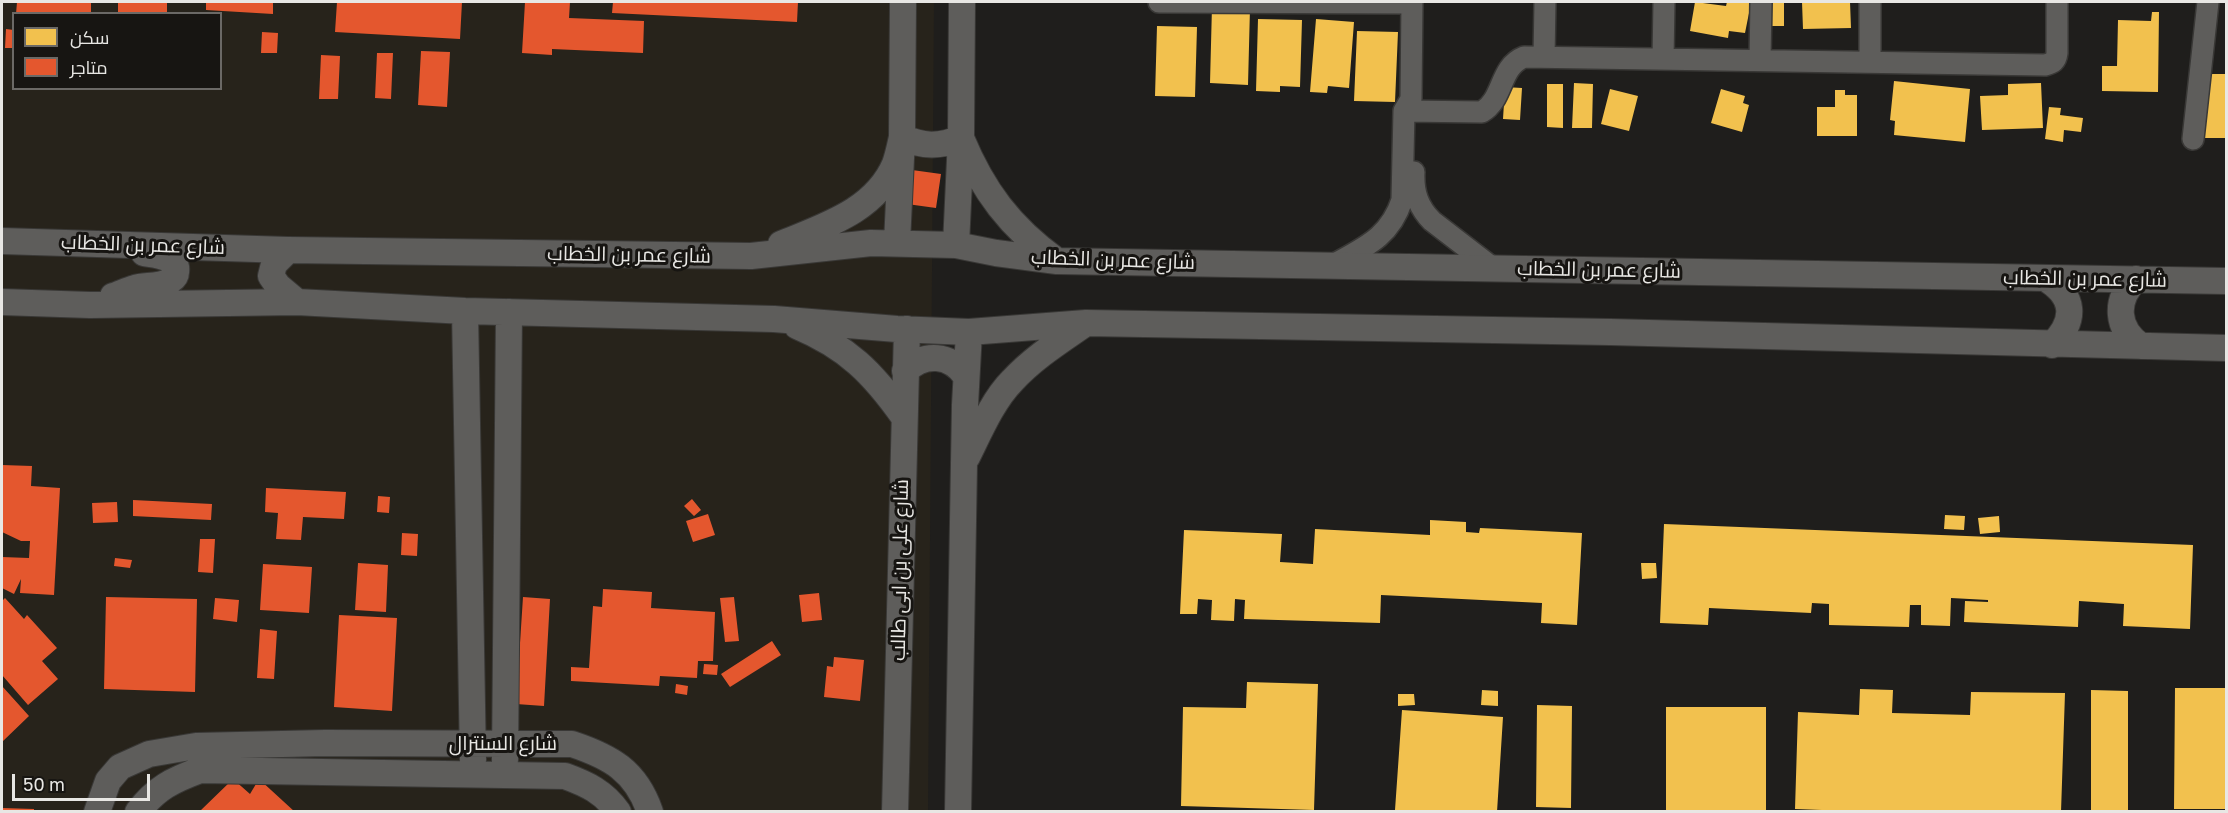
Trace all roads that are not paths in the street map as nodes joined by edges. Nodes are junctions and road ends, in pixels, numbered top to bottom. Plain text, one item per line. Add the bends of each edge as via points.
1 (903, 2) edge
2 (962, 2) edge
3 (1159, 2) edge
4 (1309, 2) edge
5 (1412, 2) edge
6 (1545, 2) edge
7 (1664, 2) edge
8 (1761, 2) edge
9 (1870, 2) edge
10 (2057, 2) edge
11 (2208, 2) edge
12 (1544, 57) junction
13 (1663, 58) junction
14 (1760, 60) junction
15 (1870, 62) junction
16 (1410, 107) junction
17 (902, 137) junction
18 (961, 138) junction
19 (2193, 139) dead end
20 (1408, 172) junction
21 (2, 241) edge
22 (90, 243) junction
23 (897, 243) junction
24 (956, 246) junction
25 (288, 250) junction
26 (751, 256) junction
27 (1057, 261) junction
28 (1333, 265) junction
29 (1493, 268) junction
30 (2044, 278) junction
31 (2136, 279) junction
32 (2226, 281) edge
33 (2, 302) edge
34 (297, 302) junction
35 (90, 305) junction
36 (465, 311) junction
37 (509, 312) junction
38 (774, 319) junction
39 (1086, 323) junction
40 (907, 329) junction
41 (969, 332) junction
42 (2052, 345) junction
43 (2141, 346) junction
44 (2226, 348) edge
45 (905, 371) junction
46 (966, 376) junction
47 (904, 417) junction
48 (964, 463) junction
49 (470, 570) junction
50 (507, 571) junction
51 (325, 743) junction
52 (472, 744) junction
53 (505, 744) junction
54 (324, 772) junction
55 (472, 775) junction
56 (505, 775) junction
57 (97, 812) edge
58 (138, 812) edge
59 (618, 812) edge
60 (650, 812) edge
61 (895, 812) edge
62 (958, 812) edge

1 - 17 street
2 - 18 street
3 - 4 street
4 - 5 street
5 - 16 street
6 - 12 street
7 - 13 street
8 - 14 street
9 - 15 street
10 - 15 street via 2057,53 2051,63
11 - 19 street
12 - 13 street
12 - 16 street via 1524,57 1509,66 1491,107 1482,112
13 - 14 street
14 - 15 street
16 - 20 street
17 - 18 street via 932,146
17 - 23 street
17 - 26 street via 895,164 880,188 861,207
18 - 24 street
18 - 27 street via 994,201 1024,235
20 - 28 street via 1391,224 1371,243
20 - 29 street via 1415,194 1432,221
21 - 22 street, شارع عمر بن الخطاب
22 - 25 street, شارع عمر بن الخطاب
22 - 35 street via 168,258 176,275 171,280
23 - 24 street, شارع عمر بن الخطاب
23 - 26 street, شارع عمر بن الخطاب
24 - 27 street, شارع عمر بن الخطاب
25 - 26 street, شارع عمر بن الخطاب
25 - 34 street via 274,264 271,276
27 - 28 street, شارع عمر بن الخطاب
28 - 29 street, شارع عمر بن الخطاب
29 - 30 street, شارع عمر بن الخطاب
30 - 31 street, شارع عمر بن الخطاب
30 - 42 street via 2059,286 2068,301 2070,317 2064,333
31 - 32 street, شارع عمر بن الخطاب
31 - 43 street via 2125,293 2120,310 2123,327
33 - 35 street
34 - 35 street
34 - 36 street
36 - 37 street
36 - 49 street
37 - 38 street
37 - 50 street
38 - 40 street
38 - 47 street via 817,334 855,359 872,374
39 - 41 street
39 - 42 street
39 - 48 street via 1011,382
40 - 41 street
40 - 45 street, شارع على بن ابى طالب
41 - 46 street
42 - 43 street
43 - 44 street
45 - 46 street via 920,360 937,357 954,363
45 - 47 street, شارع على بن ابى طالب
46 - 48 street
47 - 61 street, شارع على بن ابى طالب
48 - 62 street
49 - 50 street
49 - 52 street
50 - 53 street
51 - 52 street, شارع السنترال
51 - 54 street
51 - 57 street, شارع السنترال via 196,746 149,754 120,767 108,780
52 - 53 street, شارع السنترال
52 - 55 street
53 - 56 street
53 - 60 street, شارع السنترال via 572,744 602,754 627,772 645,797
54 - 55 street, شارع السنترال
54 - 58 street, شارع السنترال via 200,770 173,780 149,797
55 - 56 street, شارع السنترال
56 - 59 street, شارع السنترال via 565,776 589,785 610,800

